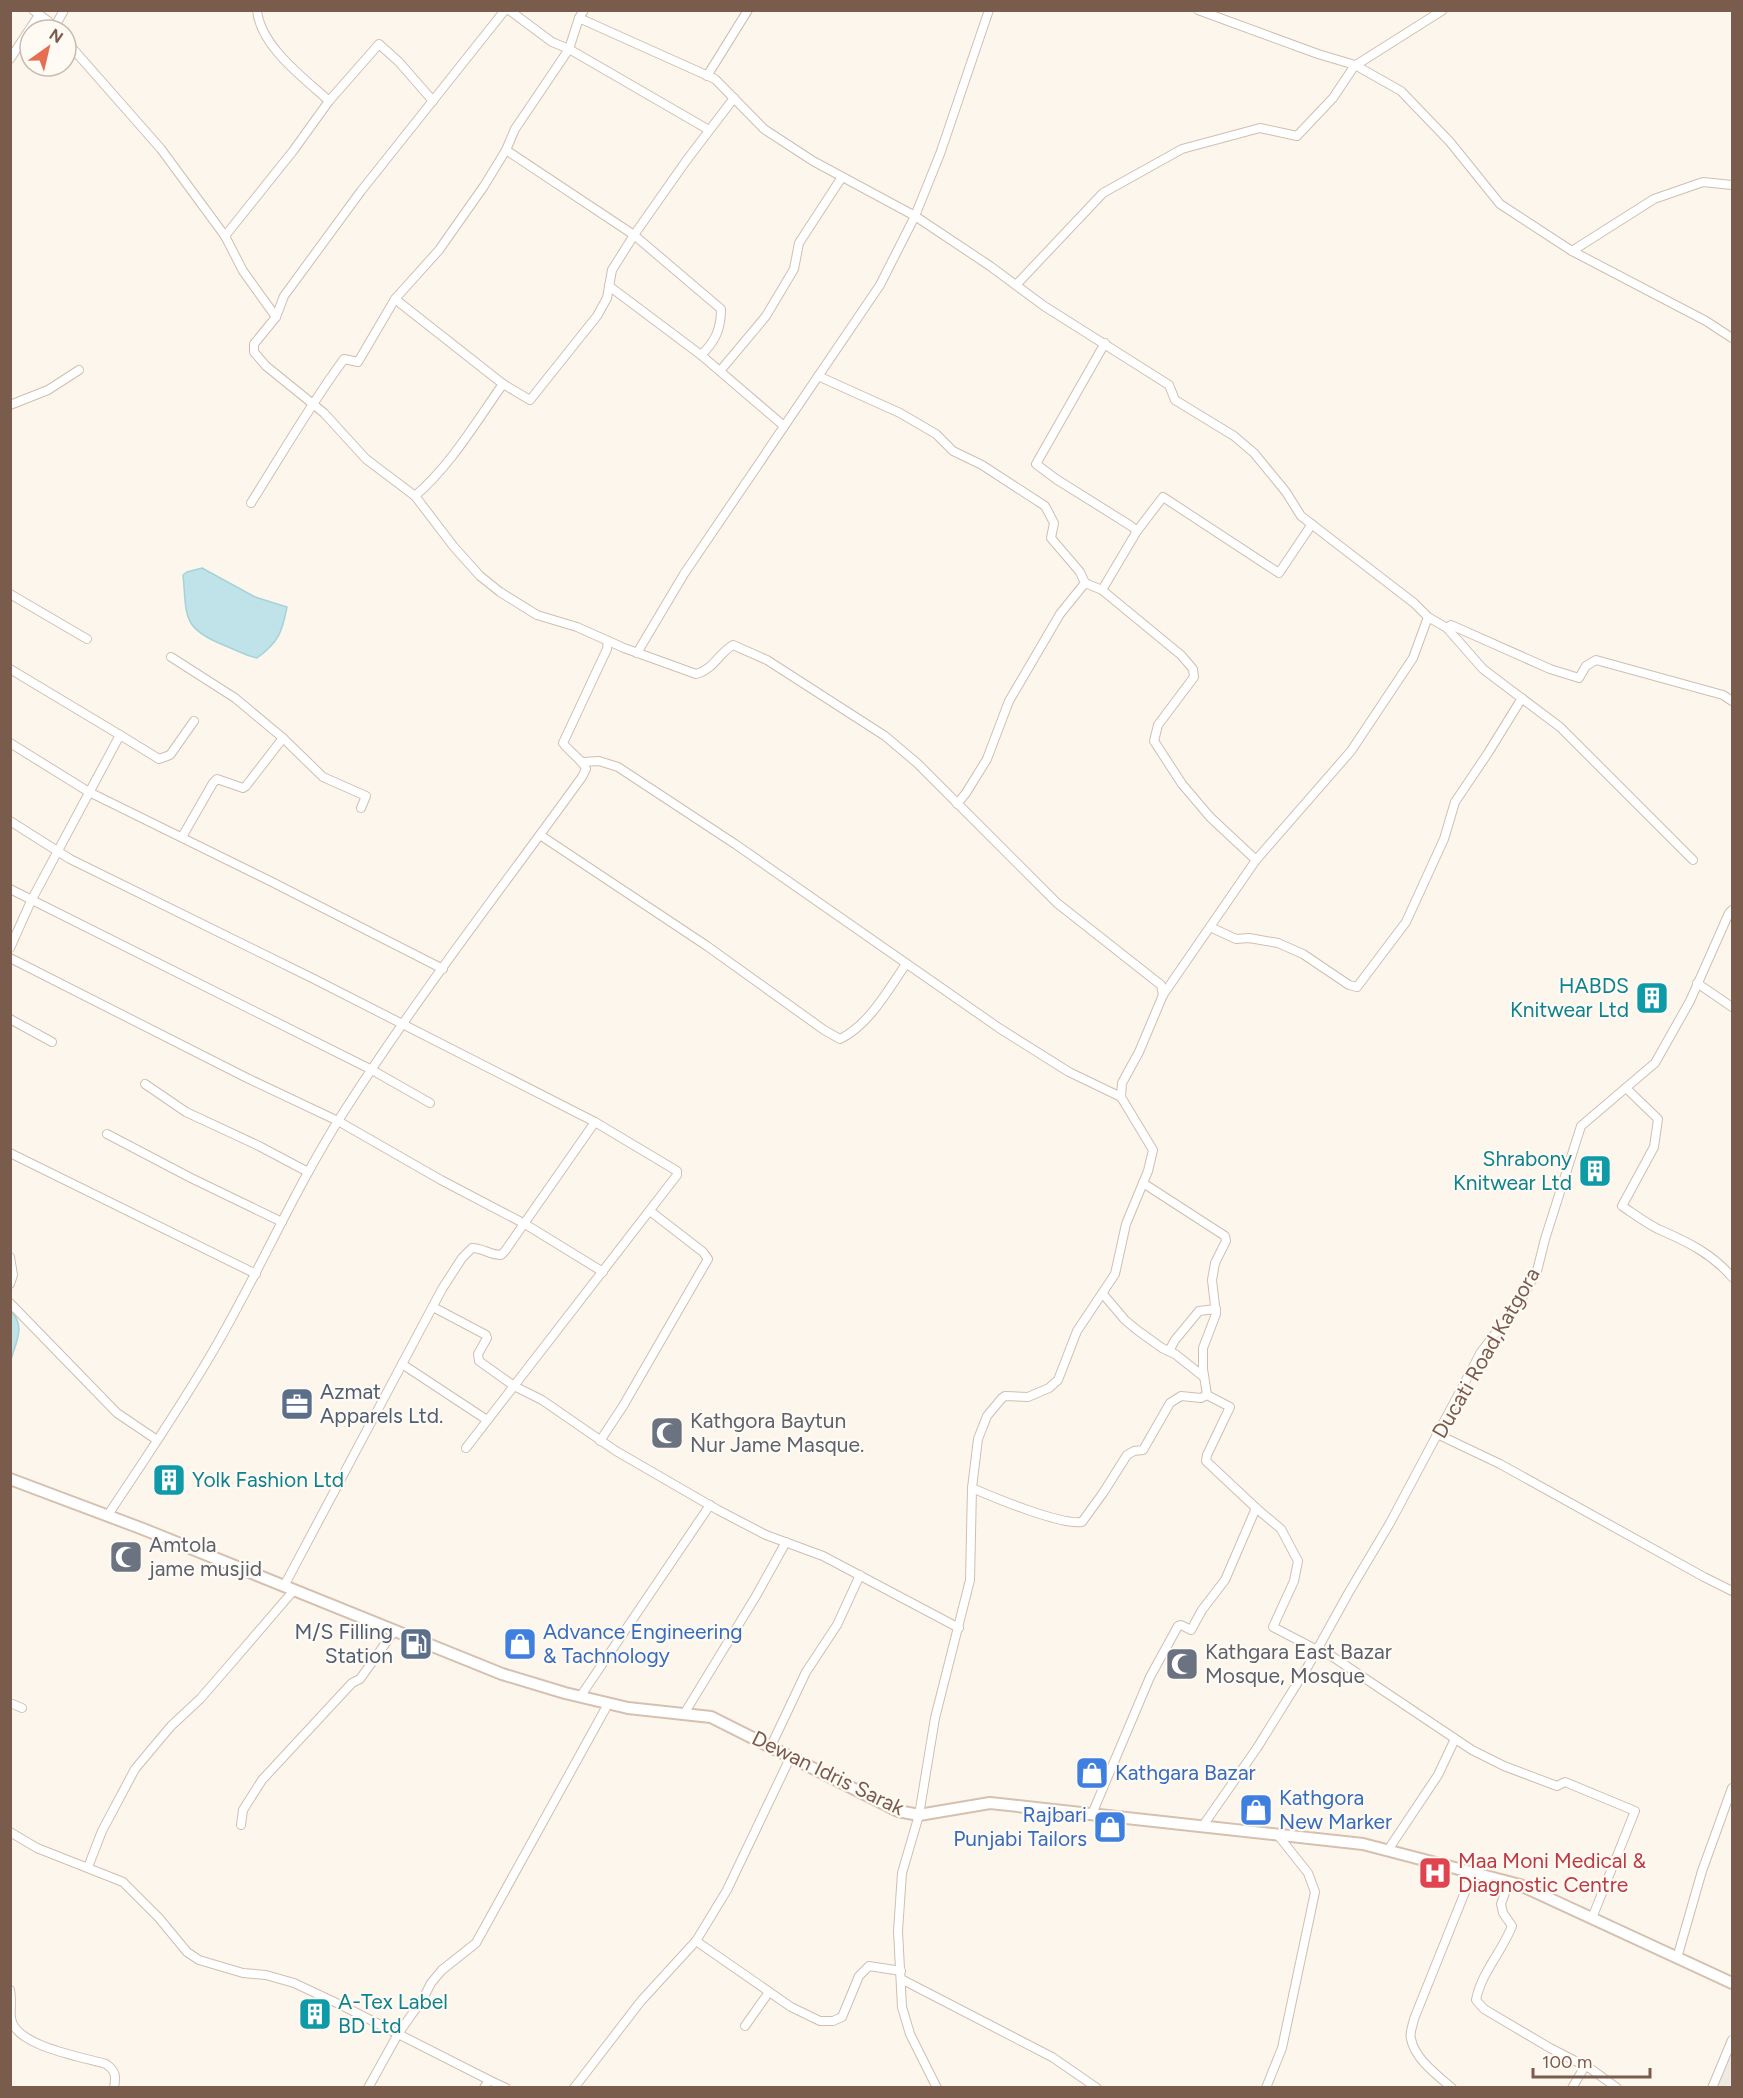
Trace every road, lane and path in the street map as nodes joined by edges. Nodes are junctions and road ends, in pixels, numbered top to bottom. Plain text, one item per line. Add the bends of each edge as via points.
1 (256, 10) edge
2 (505, 10) edge
3 (509, 10) edge
4 (748, 10) edge
5 (989, 10) edge
6 (1198, 10) edge
7 (1443, 10) edge
8 (36, 13) edge
9 (582, 14) edge
10 (569, 49) junction
11 (78, 55) edge
12 (10, 58) edge
13 (1355, 65) junction
14 (707, 75) junction
15 (734, 98) junction
16 (328, 101) junction
17 (432, 101) junction
18 (709, 130) junction
19 (506, 150) junction
20 (842, 177) junction
21 (1732, 185) edge
22 (915, 216) junction
23 (634, 235) junction
24 (225, 236) junction
25 (1572, 251) junction
26 (1016, 285) junction
27 (609, 286) junction
28 (395, 299) junction
29 (276, 317) junction
30 (1732, 338) edge
31 (1105, 343) junction
32 (701, 355) junction
33 (79, 370) dead end
34 (720, 371) junction
35 (818, 376) junction
36 (504, 384) junction
37 (312, 403) junction
38 (10, 405) edge
39 (784, 426) junction
40 (415, 496) junction
41 (251, 503) dead end
42 (1312, 524) junction
43 (1137, 531) junction
44 (1085, 583) junction
45 (1102, 590) junction
46 (10, 594) edge
47 (1428, 617) junction
48 (1447, 628) junction
49 (87, 639) dead end
50 (608, 641) junction
51 (638, 653) junction
52 (171, 657) dead end
53 (10, 669) edge
54 (1522, 698) junction
55 (1732, 701) edge
56 (194, 721) dead end
57 (120, 735) junction
58 (283, 738) junction
59 (10, 743) edge
60 (583, 762) junction
61 (89, 792) junction
62 (957, 804) junction
63 (361, 808) dead end
64 (10, 821) edge
65 (540, 835) junction
66 (182, 837) junction
67 (59, 852) junction
68 (1256, 860) junction
69 (1694, 860) dead end
70 (10, 889) edge
71 (31, 901) junction
72 (1732, 910) edge
73 (1210, 927) junction
74 (10, 948) edge
75 (10, 958) edge
76 (906, 964) junction
77 (443, 969) junction
78 (1698, 983) junction
79 (1163, 995) junction
80 (1732, 1007) edge
81 (10, 1018) edge
82 (404, 1024) junction
83 (52, 1042) dead end
84 (372, 1070) junction
85 (145, 1084) dead end
86 (1626, 1088) junction
87 (1121, 1097) junction
88 (430, 1103) dead end
89 (338, 1121) junction
90 (595, 1122) junction
91 (107, 1134) dead end
92 (10, 1153) edge
93 (308, 1172) junction
94 (1143, 1183) junction
95 (650, 1211) junction
96 (282, 1222) junction
97 (525, 1224) junction
98 (10, 1257) edge
99 (603, 1272) junction
100 (256, 1274) junction
101 (1732, 1277) edge
102 (10, 1284) edge
103 (1103, 1294) junction
104 (10, 1303) edge
105 (432, 1306) junction
106 (1216, 1309) junction
107 (1169, 1351) junction
108 (402, 1364) junction
109 (1204, 1377) junction
110 (514, 1386) junction
111 (1207, 1395) junction
112 (487, 1420) junction
113 (1437, 1434) junction
114 (157, 1440) junction
115 (600, 1441) junction
116 (466, 1448) dead end
117 (12, 1482) edge
118 (972, 1488) junction
119 (710, 1505) junction
120 (1256, 1508) junction
121 (108, 1515) junction
122 (786, 1542) junction
123 (860, 1575) junction
124 (289, 1588) junction
125 (1732, 1591) edge
126 (959, 1628) junction
127 (395, 1630) junction
128 (1317, 1648) junction
129 (580, 1697) junction
130 (10, 1703) edge
131 (608, 1704) junction
132 (22, 1708) dead end
133 (684, 1714) junction
134 (1455, 1739) junction
135 (771, 1746) junction
136 (791, 1756) junction
137 (1732, 1788) edge
138 (1092, 1814) junction
139 (919, 1815) junction
140 (241, 1825) dead end
141 (1202, 1827) junction
142 (10, 1832) edge
143 (1277, 1834) junction
144 (1388, 1851) junction
145 (88, 1867) junction
146 (1473, 1872) junction
147 (1509, 1882) junction
148 (1592, 1918) junction
149 (696, 1941) junction
150 (1677, 1958) junction
151 (901, 1975) junction
152 (1732, 1983) edge
153 (10, 1990) edge
154 (769, 1992) junction
155 (745, 2026) dead end
156 (398, 2034) junction
157 (1732, 2040) edge
158 (1585, 2066) junction
159 (487, 2084) edge
160 (114, 2088) edge
161 (368, 2088) edge
162 (506, 2088) edge
163 (573, 2088) edge
164 (937, 2088) edge
165 (1097, 2088) edge
166 (1266, 2088) edge
167 (1452, 2088) edge
168 (1572, 2088) edge
169 (1617, 2088) edge
170 (1712, 2088) edge

1 - 16 street via 270,42
2 - 17 street
3 - 10 street via 552,42
4 - 14 street
5 - 22 street
6 - 13 street
7 - 13 street
8 - 12 street
9 - 10 street
9 - 14 street
10 - 18 street
10 - 19 street via 515,129
11 - 24 street via 161,149
13 - 25 street via 1401,91 1450,142 1500,204
13 - 26 street via 1333,98 1297,136 1260,128 1182,149 1103,193
14 - 15 street
15 - 18 street
15 - 20 street via 764,129
16 - 17 street via 380,44
16 - 24 street
17 - 29 street via 284,296
18 - 23 street
19 - 23 street
19 - 28 street via 439,250
20 - 22 street
20 - 34 street via 799,243 794,269 766,316
21 - 25 street via 1703,182 1654,199
22 - 26 street
22 - 35 street via 880,285
23 - 27 street via 612,270
23 - 32 street via 721,309 721,326
24 - 29 street via 243,271
25 - 30 street
26 - 31 street
27 - 32 street
27 - 36 street via 597,316 530,400
28 - 36 street
28 - 37 street via 358,363 344,359
29 - 37 street via 254,344 254,352
31 - 42 street via 1169,385 1176,400 1254,453 1301,516
31 - 43 street via 1036,464
32 - 34 street
33 - 38 street via 48,390
34 - 39 street
35 - 39 street
35 - 44 street via 900,413 936,434 953,451 1045,506 1054,523 1051,538
36 - 40 street via 451,458
37 - 40 street via 366,459
37 - 41 street
39 - 51 street via 684,574
40 - 50 street via 453,547 500,592 537,615
42 - 43 street via 1279,573 1163,497
42 - 47 street
43 - 45 street
44 - 45 street
44 - 62 street via 1060,614 1020,681 987,759
45 - 68 street via 1193,669 1194,678 1158,725 1154,741 1210,817
46 - 49 street
47 - 48 street
47 - 68 street via 1413,658 1351,752
48 - 54 street via 1483,669
48 - 55 street via 1451,625 1579,678 1586,666 1596,660 1724,694
50 - 51 street
50 - 60 street via 563,743
51 - 62 street via 696,674 710,668 727,648 739,646 885,736
52 - 58 street via 235,698
53 - 57 street
54 - 69 street via 1560,727
54 - 73 street via 1455,802 1444,839 1406,922 1357,987 1303,954 1278,944 1236,939
56 - 57 street via 170,755 159,759
57 - 61 street
58 - 63 street via 323,777 366,796
58 - 66 street via 243,788 217,779
59 - 61 street
60 - 65 street via 586,769 582,777
60 - 76 street via 599,760 618,767
61 - 66 street
61 - 67 street
62 - 79 street via 1057,903 1161,985
64 - 67 street
65 - 76 street via 840,1038 867,1017
65 - 77 street
66 - 77 street
67 - 71 street
67 - 82 street
68 - 73 street
70 - 71 street
71 - 74 street
71 - 84 street
72 - 78 street, Ducati Road,Katgora
73 - 79 street
75 - 89 street
76 - 87 street via 1069,1072
77 - 82 street
78 - 80 street
78 - 86 street, Ducati Road,Katgora via 1655,1063
79 - 87 street via 1122,1083
81 - 83 street
82 - 84 street
82 - 90 street
84 - 88 street
84 - 89 street
85 - 93 street via 186,1112
86 - 101 street via 1658,1119 1654,1147 1622,1206 1707,1253
86 - 113 street, Ducati Road,Katgora via 1581,1126 1537,1271 1521,1300 1481,1352
87 - 94 street via 1153,1150
89 - 93 street
89 - 97 street
90 - 95 street via 678,1173
90 - 97 street
91 - 96 street
92 - 100 street
93 - 96 street
94 - 103 street via 1126,1224 1115,1274
94 - 106 street via 1226,1236 1212,1280
95 - 99 street
95 - 115 street via 708,1259
96 - 100 street
97 - 99 street
97 - 105 street via 501,1255 478,1248 467,1252
98 - 102 street
99 - 110 street
100 - 114 street via 207,1363
103 - 107 street via 1125,1320
103 - 118 street via 1077,1331 1054,1384 1028,1396 1005,1396 987,1416 978,1439
104 - 114 street via 117,1413
105 - 108 street
105 - 110 street via 486,1335 479,1361
106 - 107 street via 1199,1311
106 - 109 street via 1203,1348
107 - 109 street
108 - 112 street
108 - 124 street
109 - 111 street
110 - 112 street
110 - 115 street via 542,1400
111 - 118 street via 1181,1395 1170,1403 1143,1450 1127,1455 1082,1522 1060,1520
111 - 120 street via 1230,1407 1206,1461
112 - 116 street
113 - 125 street via 1500,1464
113 - 128 street, Ducati Road,Katgora
114 - 121 street
115 - 119 street
117 - 121 main road, Dewan Idris Sarak
118 - 126 street via 970,1580
119 - 122 street
119 - 129 street
120 - 128 street via 1281,1529 1298,1561 1294,1581 1273,1627
120 - 138 street via 1225,1580 1191,1630 1178,1626 1150,1677
121 - 124 main road, Dewan Idris Sarak
122 - 123 street
122 - 133 street
123 - 126 street
123 - 135 street via 837,1625 806,1672
124 - 127 main road, Dewan Idris Sarak
124 - 145 street via 227,1668 135,1769
126 - 139 street via 935,1718
127 - 129 main road, Dewan Idris Sarak via 502,1674
127 - 140 street via 360,1679 262,1780 243,1810
128 - 134 street
128 - 141 street, Ducati Road,Katgora via 1257,1748
129 - 131 main road, Dewan Idris Sarak
130 - 132 street
131 - 133 main road, Dewan Idris Sarak
131 - 156 street via 476,1943 442,1970
133 - 135 main road, Dewan Idris Sarak via 711,1717
134 - 144 street via 1438,1775
134 - 148 street via 1504,1766 1557,1786 1564,1782 1635,1811
135 - 136 main road, Dewan Idris Sarak
136 - 139 main road, Dewan Idris Sarak via 898,1811
136 - 149 street via 727,1890
137 - 150 street
138 - 139 main road, Dewan Idris Sarak via 990,1803
138 - 141 main road, Dewan Idris Sarak
139 - 151 street via 902,1873 898,1931
141 - 143 main road, Dewan Idris Sarak
142 - 145 street via 37,1848
143 - 144 main road, Dewan Idris Sarak via 1363,1844
143 - 166 street via 1308,1873 1315,1892 1282,2048
144 - 146 main road, Dewan Idris Sarak
145 - 156 street via 123,1882 187,1952 199,1960 294,1983
146 - 147 main road, Dewan Idris Sarak
146 - 167 street via 1410,2037 1417,2052
147 - 148 main road, Dewan Idris Sarak
147 - 158 street via 1501,1904 1512,1926 1486,1971 1476,2000 1484,2009
148 - 150 main road, Dewan Idris Sarak
149 - 154 street
149 - 163 street via 641,2001
150 - 152 main road, Dewan Idris Sarak
151 - 154 street via 872,1965 867,1967 842,2017 833,2021 820,2021
151 - 164 street via 902,2007 910,2034
151 - 165 street via 1052,2057
153 - 160 street via 11,2019 19,2034 33,2043 106,2064 116,2077
154 - 155 street
156 - 159 street
156 - 161 street
157 - 170 street
158 - 168 street
158 - 169 street
159 - 162 street

